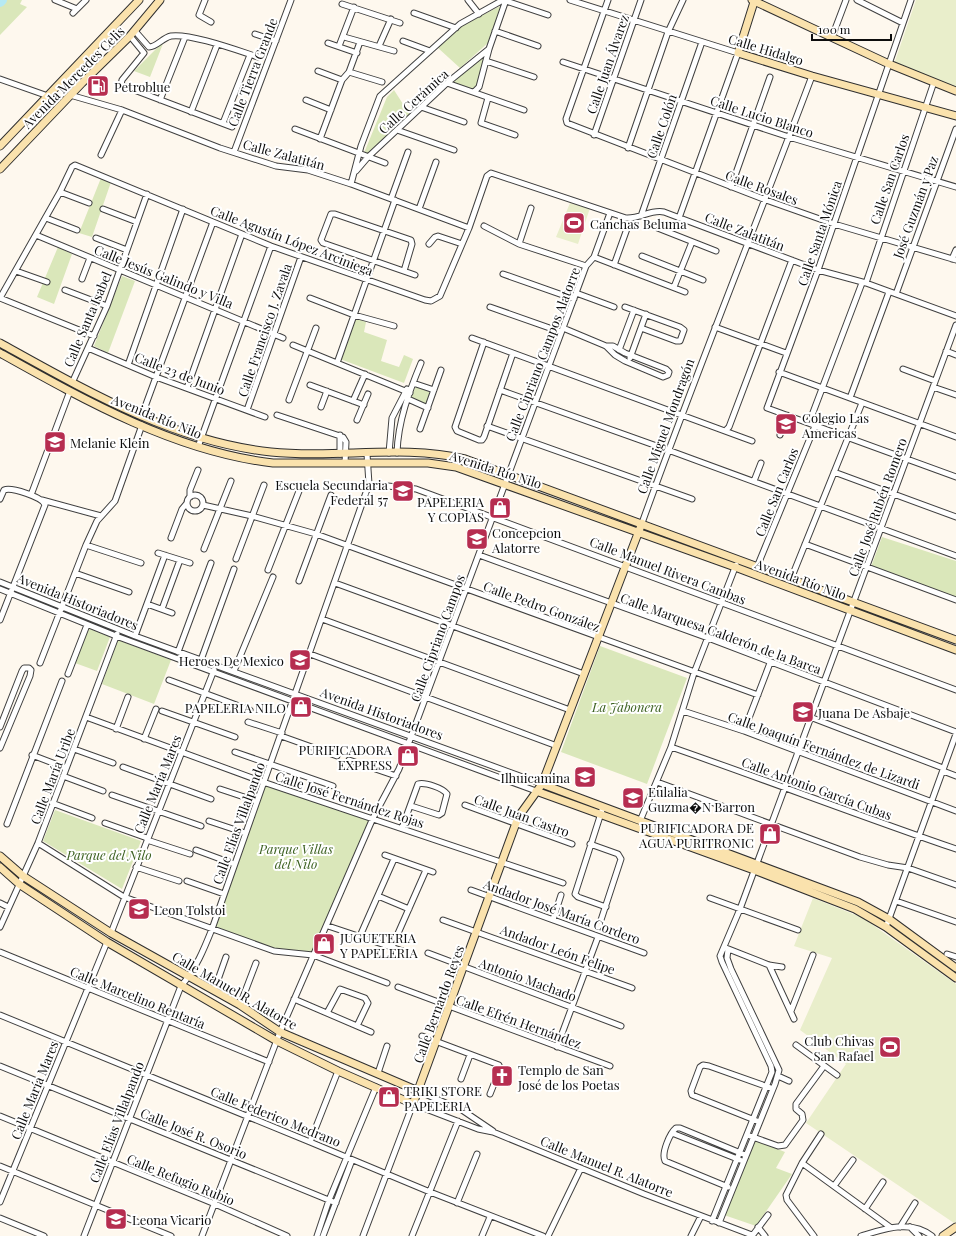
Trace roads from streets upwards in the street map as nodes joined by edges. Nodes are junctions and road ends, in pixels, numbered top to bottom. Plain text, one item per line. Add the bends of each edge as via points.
1 (55, 0) edge
2 (86, 0) edge
3 (138, 0) edge
4 (160, 0) edge
5 (205, 0) edge
6 (292, 0) edge
7 (468, 0) edge
8 (505, 0) edge
9 (570, 0) edge
10 (608, 0) edge
11 (641, 0) edge
12 (683, 0) edge
13 (846, 0) edge
14 (857, 0) edge
15 (911, 0) edge
16 (753, 1) edge
17 (342, 4) dead end
18 (354, 7) junction
19 (604, 11) junction
20 (414, 13) dead end
21 (479, 14) junction
22 (548, 15) dead end
23 (391, 19) junction
24 (634, 21) junction
25 (211, 22) dead end
26 (400, 23) dead end
27 (903, 23) junction
28 (456, 28) junction
29 (495, 31) junction
30 (668, 32) junction
31 (133, 34) junction
32 (255, 34) dead end
33 (185, 37) junction
34 (344, 37) junction
35 (832, 37) junction
36 (276, 40) junction
37 (403, 41) dead end
38 (360, 42) junction
39 (702, 42) junction
40 (328, 43) dead end
41 (217, 45) junction
42 (339, 46) junction
43 (379, 46) junction
44 (538, 46) dead end
45 (489, 48) junction
46 (394, 51) dead end
47 (430, 52) junction
48 (357, 53) junction
49 (738, 53) junction
50 (250, 55) junction
51 (258, 57) dead end
52 (486, 61) junction
53 (563, 62) dead end
54 (889, 64) junction
55 (584, 69) junction
56 (318, 71) dead end
57 (349, 72) junction
58 (812, 76) junction
59 (534, 77) dead end
60 (770, 77) dead end
61 (0, 79) edge
62 (614, 79) junction
63 (342, 80) junction
64 (382, 82) dead end
65 (934, 82) junction
66 (447, 83) junction
67 (647, 90) junction
68 (956, 91) edge
69 (474, 92) junction
70 (878, 94) junction
71 (70, 95) junction
72 (48, 96) junction
73 (488, 98) junction
74 (160, 100) junction
75 (306, 100) dead end
76 (681, 102) junction
77 (422, 107) junction
78 (925, 107) junction
79 (122, 110) junction
80 (331, 110) junction
81 (524, 110) dead end
82 (191, 112) junction
83 (717, 113) junction
84 (956, 116) edge
85 (464, 122) dead end
86 (223, 124) junction
87 (753, 125) junction
88 (232, 127) dead end
89 (956, 129) edge
90 (295, 130) dead end
91 (396, 130) junction
92 (515, 135) dead end
93 (594, 135) junction
94 (789, 137) junction
95 (320, 139) junction
96 (0, 146) edge
97 (628, 148) junction
98 (454, 150) dead end
99 (234, 152) junction
100 (408, 152) dead end
101 (359, 154) junction
102 (101, 155) dead end
103 (368, 157) junction
104 (856, 157) junction
105 (661, 160) junction
106 (436, 162) dead end
107 (385, 163) dead end
108 (0, 169) edge
109 (904, 171) junction
110 (355, 172) junction
111 (696, 174) junction
112 (937, 181) junction
113 (351, 184) junction
114 (731, 187) junction
115 (956, 187) edge
116 (60, 192) junction
117 (147, 194) junction
118 (393, 200) junction
119 (766, 200) junction
120 (89, 203) dead end
121 (531, 208) dead end
122 (103, 209) dead end
123 (183, 209) junction
124 (419, 209) junction
125 (610, 213) junction
126 (641, 216) junction
127 (46, 218) junction
128 (679, 218) junction
129 (137, 222) junction
130 (213, 222) junction
131 (834, 224) junction
132 (484, 226) dead end
133 (628, 226) dead end
134 (650, 226) dead end
135 (469, 228) junction
136 (77, 230) dead end
137 (384, 232) junction
138 (242, 234) junction
139 (36, 235) junction
140 (881, 237) junction
141 (96, 238) dead end
142 (692, 242) junction
143 (430, 244) dead end
144 (462, 244) junction
145 (519, 244) junction
146 (748, 245) junction
147 (271, 246) junction
148 (912, 247) junction
149 (127, 250) junction
150 (956, 250) edge
151 (716, 251) dead end
152 (642, 256) dead end
153 (301, 257) junction
154 (594, 257) junction
155 (90, 258) junction
156 (792, 260) junction
157 (954, 260) edge
158 (373, 261) junction
159 (614, 265) junction
160 (586, 266) junction
161 (16, 270) junction
162 (120, 270) junction
163 (681, 270) junction
164 (818, 270) junction
165 (404, 271) junction
166 (503, 274) dead end
167 (415, 275) dead end
168 (82, 279) dead end
169 (703, 280) dead end
170 (366, 281) junction
171 (46, 282) dead end
172 (864, 283) junction
173 (156, 285) junction
174 (674, 287) junction
175 (65, 290) dead end
176 (685, 292) dead end
177 (889, 292) junction
178 (576, 293) junction
179 (896, 294) junction
180 (185, 297) junction
181 (0, 298) edge
182 (310, 298) dead end
183 (574, 299) junction
184 (431, 301) joint
185 (107, 306) junction
186 (490, 307) dead end
187 (614, 307) dead end
188 (625, 307) dead end
189 (215, 309) junction
190 (634, 310) junction
191 (646, 314) junction
192 (354, 315) junction
193 (956, 316) edge
194 (245, 321) junction
195 (956, 325) edge
196 (394, 326) dead end
197 (715, 327) junction
198 (316, 328) dead end
199 (642, 328) junction
200 (562, 330) junction
201 (274, 334) junction
202 (94, 336) junction
203 (283, 338) dead end
204 (472, 338) dead end
205 (484, 342) junction
206 (0, 343) edge
207 (760, 343) junction
208 (293, 345) dead end
209 (606, 346) junction
210 (88, 348) junction
211 (308, 350) junction
212 (619, 350) junction
213 (946, 351) junction
214 (0, 353) edge
215 (513, 353) junction
216 (786, 353) junction
217 (956, 355) edge
218 (631, 356) junction
219 (337, 362) junction
220 (628, 362) junction
221 (421, 363) dead end
222 (128, 365) junction
223 (548, 367) junction
224 (903, 369) dead end
225 (441, 370) dead end
226 (779, 372) junction
227 (365, 374) junction
228 (156, 377) junction
229 (936, 381) junction
230 (72, 384) junction
231 (412, 384) junction
232 (310, 385) dead end
233 (933, 387) junction
234 (187, 388) junction
235 (822, 388) junction
236 (434, 390) junction
237 (500, 390) junction
238 (70, 391) junction
239 (327, 391) junction
240 (407, 392) junction
241 (368, 394) dead end
242 (956, 395) edge
243 (850, 398) junction
244 (216, 399) junction
245 (408, 399) junction
246 (289, 400) dead end
247 (353, 401) junction
248 (535, 403) junction
249 (862, 403) junction
250 (364, 405) junction
251 (321, 408) dead end
252 (428, 408) junction
253 (247, 410) junction
254 (681, 414) junction
255 (142, 415) junction
256 (277, 415) dead end
257 (787, 415) junction
258 (265, 417) dead end
259 (357, 420) dead end
260 (808, 423) junction
261 (920, 424) junction
262 (142, 425) junction
263 (487, 426) junction
264 (815, 426) junction
265 (420, 429) dead end
266 (726, 430) junction
267 (780, 435) dead end
268 (201, 437) junction
269 (956, 437) edge
270 (848, 438) junction
271 (522, 439) junction
272 (752, 440) dead end
273 (198, 447) junction
274 (668, 450) junction
275 (389, 453) junction
276 (397, 453) junction
277 (343, 454) junction
278 (367, 454) junction
279 (907, 459) junction
280 (346, 463) junction
281 (368, 463) junction
282 (761, 463) dead end
283 (198, 470) dead end
284 (834, 472) junction
285 (509, 474) junction
286 (956, 477) edge
287 (231, 481) dead end
288 (754, 481) junction
289 (505, 483) junction
290 (369, 484) junction
291 (264, 485) dead end
292 (301, 486) dead end
293 (655, 486) junction
294 (788, 494) junction
295 (894, 494) junction
296 (31, 495) junction
297 (331, 495) dead end
298 (190, 497) junction
299 (0, 499) edge
300 (41, 499) junction
301 (692, 499) dead end
302 (187, 503) junction
303 (203, 505) junction
304 (820, 507) junction
305 (220, 509) junction
306 (101, 516) junction
307 (252, 516) junction
308 (493, 516) junction
309 (956, 517) edge
310 (642, 524) junction
311 (285, 525) junction
312 (881, 529) junction
313 (638, 532) junction
314 (316, 534) junction
315 (170, 538) dead end
316 (805, 544) junction
317 (86, 545) junction
318 (348, 546) junction
319 (204, 549) dead end
320 (158, 552) dead end
321 (166, 555) junction
322 (479, 555) junction
323 (956, 556) edge
324 (236, 559) dead end
325 (180, 560) junction
326 (738, 560) junction
327 (142, 563) dead end
328 (190, 563) dead end
329 (211, 563) dead end
330 (625, 566) junction
331 (735, 567) junction
332 (757, 567) junction
333 (867, 567) junction
334 (234, 569) dead end
335 (268, 570) dead end
336 (75, 573) junction
337 (273, 576) dead end
338 (791, 579) junction
339 (299, 581) dead end
340 (0, 582) edge
341 (335, 583) junction
342 (13, 588) junction
343 (0, 589) edge
344 (466, 590) junction
345 (129, 592) dead end
346 (10, 594) junction
347 (956, 600) edge
348 (854, 601) junction
349 (722, 602) junction
350 (147, 604) junction
351 (611, 604) junction
352 (162, 609) junction
353 (60, 610) junction
354 (851, 610) junction
355 (172, 613) dead end
356 (322, 618) junction
357 (0, 620) edge
358 (87, 625) junction
359 (453, 626) junction
360 (118, 630) junction
361 (116, 636) junction
362 (135, 636) junction
363 (598, 638) junction
364 (708, 638) junction
365 (956, 640) edge
366 (837, 646) junction
367 (956, 650) edge
368 (178, 652) junction
369 (310, 654) junction
370 (201, 660) junction
371 (440, 662) junction
372 (40, 663) dead end
373 (770, 663) junction
374 (216, 665) junction
375 (213, 672) junction
376 (234, 672) junction
377 (694, 673) junction
378 (68, 674) dead end
379 (584, 674) junction
380 (62, 680) dead end
381 (169, 680) dead end
382 (823, 682) junction
383 (956, 690) edge
384 (204, 694) junction
385 (296, 694) junction
386 (758, 695) junction
387 (128, 697) dead end
388 (427, 698) junction
389 (293, 701) junction
390 (156, 709) dead end
391 (250, 710) dead end
392 (570, 710) junction
393 (162, 711) dead end
394 (683, 712) junction
395 (86, 717) junction
396 (810, 717) junction
397 (248, 722) dead end
398 (193, 723) junction
399 (0, 727) edge
400 (116, 729) junction
401 (744, 730) junction
402 (956, 734) edge
403 (282, 735) junction
404 (412, 737) junction
405 (235, 738) dead end
406 (144, 739) junction
407 (1, 744) edge
408 (409, 745) junction
409 (557, 746) junction
410 (671, 747) junction
411 (74, 749) junction
412 (798, 751) junction
413 (235, 752) dead end
414 (181, 753) junction
415 (32, 754) junction
416 (337, 756) dead end
417 (349, 760) dead end
418 (113, 763) dead end
419 (271, 764) junction
420 (123, 767) dead end
421 (66, 768) junction
422 (943, 770) junction
423 (63, 776) junction
424 (396, 776) junction
425 (956, 776) edge
426 (262, 782) junction
427 (657, 782) junction
428 (169, 784) junction
429 (542, 784) junction
430 (333, 786) dead end
431 (785, 786) junction
432 (220, 789) dead end
433 (103, 791) dead end
434 (536, 791) junction
435 (112, 794) dead end
436 (211, 799) dead end
437 (256, 801) junction
438 (931, 802) junction
439 (52, 803) junction
440 (465, 805) dead end
441 (411, 806) junction
442 (602, 810) junction
443 (956, 811) edge
444 (158, 812) junction
445 (92, 818) dead end
446 (374, 818) junction
447 (208, 821) dead end
448 (640, 821) junction
449 (104, 823) dead end
450 (516, 823) junction
451 (7, 824) dead end
452 (771, 824) junction
453 (201, 826) dead end
454 (402, 828) junction
455 (245, 833) junction
456 (919, 836) junction
457 (147, 839) junction
458 (38, 843) junction
459 (572, 844) dead end
460 (590, 844) junction
461 (956, 849) edge
462 (196, 850) dead end
463 (190, 854) dead end
464 (385, 855) dead end
465 (0, 856) edge
466 (394, 859) junction
467 (503, 861) junction
468 (234, 864) junction
469 (0, 866) edge
470 (755, 867) junction
471 (136, 868) junction
472 (908, 868) junction
473 (426, 870) junction
474 (433, 872) dead end
475 (23, 876) junction
476 (179, 881) dead end
477 (187, 881) dead end
478 (563, 882) dead end
479 (19, 884) junction
480 (956, 885) edge
481 (471, 890) dead end
482 (224, 894) junction
483 (561, 895) dead end
484 (378, 896) junction
485 (124, 897) junction
486 (490, 897) junction
487 (710, 898) dead end
488 (896, 901) junction
489 (0, 903) edge
490 (8, 907) junction
491 (606, 907) junction
492 (409, 908) junction
493 (740, 909) junction
494 (889, 919) junction
495 (444, 920) dead end
496 (553, 920) junction
497 (601, 920) dead end
498 (956, 922) edge
499 (328, 926) junction
500 (0, 927) edge
501 (886, 927) junction
502 (212, 929) junction
503 (798, 930) dead end
504 (477, 931) junction
505 (111, 934) junction
506 (360, 936) junction
507 (598, 937) junction
508 (107, 942) junction
509 (392, 947) junction
510 (726, 947) junction
511 (403, 951) dead end
512 (0, 952) edge
513 (428, 952) dead end
514 (644, 953) dead end
515 (947, 954) dead end
516 (313, 955) junction
517 (813, 955) dead end
518 (226, 957) dead end
519 (956, 957) edge
520 (256, 963) dead end
521 (769, 965) junction
522 (464, 967) junction
523 (782, 967) dead end
524 (731, 968) junction
525 (956, 968) edge
526 (586, 970) junction
527 (726, 971) junction
528 (189, 977) junction
529 (956, 978) edge
530 (387, 983) dead end
531 (181, 986) junction
532 (398, 987) dead end
533 (88, 988) junction
534 (632, 988) dead end
535 (214, 991) junction
536 (294, 999) junction
537 (240, 1005) junction
538 (449, 1006) junction
539 (572, 1006) junction
540 (790, 1012) junction
541 (327, 1013) junction
542 (0, 1015) edge
543 (794, 1019) dead end
544 (167, 1020) junction
545 (357, 1026) junction
546 (621, 1026) dead end
547 (280, 1032) junction
548 (370, 1032) dead end
549 (422, 1036) dead end
550 (277, 1041) junction
551 (66, 1042) junction
552 (436, 1042) junction
553 (796, 1045) dead end
554 (387, 1046) dead end
555 (558, 1047) junction
556 (470, 1055) junction
557 (269, 1062) junction
558 (0, 1066) edge
559 (610, 1066) dead end
560 (824, 1066) junction
561 (338, 1071) junction
562 (378, 1073) junction
563 (146, 1075) junction
564 (837, 1075) dead end
565 (778, 1076) junction
566 (461, 1079) dead end
567 (789, 1081) dead end
568 (48, 1086) junction
569 (376, 1087) junction
570 (767, 1087) junction
571 (773, 1089) junction
572 (418, 1091) junction
573 (490, 1094) dead end
574 (413, 1104) junction
575 (0, 1116) edge
576 (248, 1116) junction
577 (129, 1119) junction
578 (753, 1120) junction
579 (458, 1121) junction
580 (759, 1122) junction
581 (30, 1129) junction
582 (493, 1132) junction
583 (672, 1133) junction
584 (747, 1134) junction
585 (821, 1134) dead end
586 (753, 1137) junction
587 (310, 1142) junction
588 (740, 1153) junction
589 (477, 1154) dead end
590 (746, 1155) junction
591 (350, 1158) junction
592 (737, 1159) junction
593 (231, 1160) junction
594 (853, 1160) dead end
595 (743, 1161) junction
596 (112, 1163) junction
597 (802, 1163) junction
598 (0, 1166) edge
599 (580, 1168) junction
600 (12, 1171) junction
601 (388, 1174) junction
602 (883, 1182) dead end
603 (726, 1186) junction
604 (834, 1186) junction
605 (732, 1189) junction
606 (430, 1192) junction
607 (329, 1200) junction
608 (0, 1202) edge
609 (336, 1203) junction
610 (915, 1203) dead end
611 (214, 1204) junction
612 (457, 1204) junction
613 (96, 1205) junction
614 (865, 1208) junction
615 (768, 1215) dead end
616 (701, 1216) junction
617 (490, 1217) junction
618 (0, 1218) edge
619 (712, 1221) junction
620 (719, 1223) junction
621 (758, 1227) junction
622 (890, 1227) junction
623 (900, 1227) junction
624 (910, 1227) junction
625 (956, 1227) edge
626 (738, 1230) junction
627 (36, 1235) edge
628 (44, 1236) edge
629 (84, 1236) edge
630 (171, 1236) edge
631 (202, 1236) edge
632 (287, 1236) edge
633 (317, 1236) edge
634 (323, 1236) edge
635 (363, 1236) edge
636 (412, 1236) edge
637 (482, 1236) edge
638 (543, 1236) edge
639 (548, 1236) edge
640 (691, 1236) edge
641 (738, 1236) edge
642 (752, 1236) edge
643 (765, 1236) edge
644 (814, 1236) edge
645 (861, 1236) edge
646 (919, 1236) edge
647 (932, 1236) edge
648 (942, 1236) edge

1 - 2 street via 75,11
3 - 72 street, Avenida Mercedes Celis
4 - 31 street, Avenida Mercedes Celis
5 - 25 street via 199,15
6 - 36 street, Calle Tierra Grande
7 - 21 street
8 - 21 street
8 - 22 street
8 - 29 street
9 - 19 street, Calle Hidalgo
10 - 19 street
11 - 24 street, Calle Juan Álvarez
12 - 30 street
13 - 35 street
14 - 27 street
15 - 27 street, Calle Santa Mónica
16 - 35 street
16 - 49 street
17 - 18 street
18 - 23 street
18 - 34 street
19 - 24 street, Calle Hidalgo
19 - 55 street
20 - 28 street
21 - 28 street
23 - 26 street
23 - 43 street
24 - 30 street, Calle Hidalgo
24 - 62 street, Calle Juan Álvarez
27 - 54 street, Calle Santa Mónica
28 - 47 street
29 - 44 street
29 - 45 street
30 - 39 street, Calle Hidalgo
30 - 67 street
31 - 33 street via 149,47 170,36
31 - 71 street, Avenida Mercedes Celis
31 - 74 street via 144,53 120,83
32 - 36 street
33 - 41 street
33 - 74 street
34 - 38 street
34 - 42 street
35 - 54 street
36 - 99 street, Calle Tierra Grande
37 - 47 street
38 - 43 street
38 - 48 street
39 - 49 street, Calle Hidalgo
39 - 76 street, Calle Colón
40 - 42 street
41 - 50 street
41 - 82 street
42 - 48 street
43 - 46 street
45 - 52 street
45 - 66 street, Calle Cerámica
47 - 101 street via 380,96
48 - 57 street
49 - 58 street, Calle Hidalgo
49 - 83 street
50 - 51 street
50 - 86 street
52 - 59 street
52 - 69 street via 479,87
53 - 55 street, Calle Lucio Blanco
54 - 65 street
54 - 70 street, Calle Santa Mónica
55 - 62 street, Calle Lucio Blanco
55 - 93 street, Calle Rosales via 566,122
56 - 63 street
57 - 63 street
57 - 64 street
58 - 70 street, Calle Hidalgo
58 - 94 street, Calle Miguel Mondragón
60 - 87 street
61 - 72 street
62 - 67 street, Calle Lucio Blanco
62 - 93 street, Calle Juan Álvarez
63 - 80 street
65 - 68 street
65 - 78 street, Calle San Carlos
66 - 69 street
66 - 77 street, Calle Cerámica
67 - 76 street, Calle Lucio Blanco
67 - 97 street
69 - 73 street
70 - 78 street, Calle Hidalgo
70 - 104 street, Calle Santa Mónica
71 - 79 street, Calle Zalatitán
71 - 108 street, Avenida Mercedes Celis
72 - 96 street, Avenida Mercedes Celis
73 - 81 street
73 - 92 street via 481,123
74 - 82 street
75 - 80 street
76 - 83 street, Calle Lucio Blanco
76 - 105 street, Calle Colón
77 - 85 street
77 - 91 street, Calle Cerámica
78 - 84 street, Calle Hidalgo
78 - 109 street, Calle San Carlos
79 - 99 street, Calle Zalatitán
79 - 102 street
80 - 95 street
82 - 86 street
83 - 87 street, Calle Lucio Blanco
83 - 111 street
86 - 88 street
87 - 94 street, Calle Lucio Blanco
87 - 114 street
89 - 112 street, José Guzmán y Paz
90 - 95 street
91 - 98 street
91 - 103 street, Calle Cerámica
93 - 97 street, Calle Rosales
94 - 104 street, Calle Lucio Blanco
94 - 119 street, Calle Miguel Mondragón
95 - 101 street
97 - 105 street, Calle Rosales
99 - 113 street, Calle Zalatitán via 276,166 308,170
100 - 118 street
101 - 103 street
101 - 110 street
103 - 107 street
103 - 110 street, Calle Cerámica
104 - 109 street, Calle Lucio Blanco
104 - 131 street, Calle Santa Mónica
105 - 111 street, Calle Rosales
105 - 126 street, Calle Colón
106 - 124 street
109 - 112 street, Calle Lucio Blanco
109 - 140 street, Calle San Carlos
110 - 113 street
111 - 114 street, Calle Rosales
111 - 128 street
112 - 115 street, Calle Lucio Blanco
112 - 148 street, José Guzmán y Paz
113 - 118 street, Calle Zalatitán
114 - 119 street, Calle Rosales
116 - 117 street, Calle Agustín López Arciniega via 75,165
116 - 120 street
116 - 127 street
117 - 123 street, Calle Agustín López Arciniega
117 - 129 street, Calle Santa Isabel
118 - 124 street, Calle Zalatitán
118 - 137 street
119 - 131 street, Calle Rosales
119 - 146 street, Calle Miguel Mondragón
121 - 145 street
122 - 129 street
123 - 130 street, Calle Agustín López Arciniega
123 - 173 street
124 - 135 street, Calle Zalatitán
125 - 126 street, Calle Zalatitán via 626,218
125 - 135 street, Calle Zalatitán via 491,173 487,176
125 - 154 street, Calle Cipriano Campos Alatorre
126 - 128 street, Calle Zalatitán via 660,211
127 - 136 street
127 - 139 street
128 - 146 street, Calle Zalatitán
129 - 149 street, Calle Santa Isabel
130 - 138 street, Calle Agustín López Arciniega
130 - 180 street
131 - 140 street, Calle Rosales
131 - 164 street, Calle Santa Mónica
132 - 145 street
133 - 159 street
134 - 142 street
135 - 144 street, Calle Zalatitán
137 - 158 street
137 - 158 street via 333,214 330,216 321,240
137 - 165 street via 412,241
138 - 147 street, Calle Agustín López Arciniega
138 - 189 street
139 - 155 street, Calle Jesús Galindo y Villa
139 - 161 street
140 - 148 street, Calle Rosales
140 - 172 street, Calle San Carlos
141 - 149 street
142 - 151 street
142 - 163 street
143 - 144 street via 438,236
144 - 184 street, Calle Zalatitán via 440,296
145 - 160 street
146 - 156 street, Calle Zalatitán
146 - 197 street, Calle Miguel Mondragón
147 - 153 street, Calle Agustín López Arciniega
147 - 194 street
148 - 157 street, Calle Rosales
148 - 179 street, José Guzmán y Paz
149 - 162 street, Calle Santa Isabel
150 - 157 street
152 - 163 street
153 - 170 street, Calle Agustín López Arciniega
153 - 201 street, Calle Francisco J. Zavala
154 - 159 street
154 - 160 street, Calle Cipriano Campos Alatorre
155 - 162 street, Calle Jesús Galindo y Villa
155 - 168 street
156 - 164 street, Calle Zalatitán
156 - 207 street
158 - 165 street
158 - 170 street
159 - 174 street
160 - 178 street, Calle Cipriano Campos Alatorre
161 - 171 street
161 - 181 street
162 - 173 street, Calle Jesús Galindo y Villa
162 - 185 street, Calle Santa Isabel
163 - 169 street
163 - 174 street
164 - 172 street, Calle Zalatitán
164 - 216 street, Calle Santa Mónica
165 - 167 street
166 - 183 street
170 - 184 street, Calle Agustín López Arciniega
170 - 192 street
172 - 177 street, Calle Zalatitán
172 - 235 street, Calle San Carlos
173 - 180 street, Calle Jesús Galindo y Villa
173 - 222 street
174 - 176 street
175 - 185 street
177 - 179 street, Calle Zalatitán
177 - 243 street
178 - 183 street, Calle Cipriano Campos Alatorre
178 - 187 street
179 - 193 street, Calle Zalatitán
180 - 189 street, Calle Jesús Galindo y Villa
180 - 228 street
181 - 202 street
182 - 192 street
183 - 200 street, Calle Cipriano Campos Alatorre
185 - 202 street, Calle Santa Isabel
186 - 200 street
188 - 190 street
189 - 194 street, Calle Jesús Galindo y Villa
189 - 234 street
190 - 191 street
190 - 212 street
191 - 199 street
191 - 199 street via 680,327 684,330 683,337 676,341
192 - 196 street
192 - 219 street
194 - 201 street, Calle Jesús Galindo y Villa
194 - 244 street
195 - 213 street, Calle José Rubén Romero
197 - 207 street
197 - 254 street, Calle Miguel Mondragón
198 - 211 street
199 - 218 street
200 - 209 street
200 - 223 street, Calle Cipriano Campos Alatorre
201 - 203 street, Calle Jesús Galindo y Villa
201 - 253 street, Calle Francisco J. Zavala
202 - 210 street, Calle Santa Isabel
204 - 205 street
205 - 215 street
205 - 263 street via 455,428 482,440
206 - 230 street, Avenida Río Nilo
207 - 216 street
207 - 266 street
208 - 211 street
209 - 212 street
209 - 220 street
210 - 222 street, Calle 23 de Junio
210 - 230 street, Calle Santa Isabel
211 - 219 street
211 - 246 street
212 - 218 street
213 - 217 street
213 - 229 street, Calle José Rubén Romero
214 - 238 street, Avenida Río Nilo
215 - 223 street
215 - 237 street
216 - 226 street, Calle Santa Mónica
218 - 220 street
218 - 220 street via 666,369 668,375 663,377
219 - 227 street
221 - 231 street
222 - 228 street, Calle 23 de Junio
223 - 248 street, Calle Cipriano Campos Alatorre
223 - 254 street
224 - 229 street
225 - 236 street
226 - 235 street
226 - 257 street, Calle Santa Mónica via 767,408
227 - 240 street
227 - 247 street
228 - 234 street, Calle 23 de Junio
228 - 255 street
229 - 233 street, Calle José Rubén Romero
230 - 255 street, Avenida Río Nilo
231 - 236 street
231 - 240 street
232 - 239 street
233 - 242 street
233 - 261 street, Calle José Rubén Romero
234 - 244 street, Calle 23 de Junio
235 - 243 street
235 - 260 street, Calle San Carlos
236 - 252 street
237 - 248 street
237 - 263 street
238 - 262 street, Avenida Río Nilo
238 - 296 street
239 - 247 street
239 - 251 street
240 - 245 street
240 - 275 street via 392,418
241 - 250 street
243 - 249 street
244 - 253 street, Calle 23 de Junio
244 - 268 street
245 - 252 street
245 - 276 street via 397,435
247 - 250 street
248 - 271 street, Calle Cipriano Campos Alatorre
248 - 274 street
249 - 261 street
249 - 270 street
250 - 259 street
252 - 265 street
253 - 258 street, Calle 23 de Junio
254 - 266 street
254 - 274 street, Calle Miguel Mondragón
255 - 268 street, Avenida Río Nilo
256 - 277 street via 340,435 346,442
257 - 260 street
257 - 267 street
260 - 264 street
261 - 269 street
261 - 279 street, Calle José Rubén Romero
262 - 273 street, Avenida Río Nilo
262 - 306 street via 115,501
263 - 271 street
264 - 270 street
264 - 294 street, Calle San Carlos
266 - 272 street
268 - 273 street
268 - 277 street, Avenida Río Nilo via 273,453
270 - 279 street
270 - 284 street
271 - 285 street, Calle Cipriano Campos Alatorre
271 - 293 street
273 - 280 street, Avenida Río Nilo via 257,461
274 - 288 street
274 - 293 street, Calle Miguel Mondragón
275 - 276 street, Avenida Río Nilo
275 - 278 street, Avenida Río Nilo
276 - 285 street, Avenida Río Nilo via 429,453 457,457
277 - 278 street, Avenida Río Nilo
277 - 280 street
278 - 281 street, Calle Elías Villalpando
279 - 286 street
279 - 295 street, Calle José Rubén Romero
280 - 281 street, Avenida Río Nilo
281 - 289 street, Avenida Río Nilo via 447,465
281 - 290 street, Calle Elías Villalpando
282 - 288 street
283 - 298 street
284 - 295 street
284 - 304 street
285 - 289 street, Calle Cipriano Campos Alatorre
285 - 310 street, Avenida Río Nilo
287 - 305 street
288 - 294 street
289 - 308 street, Calle Cipriano Campos
289 - 313 street, Avenida Río Nilo
290 - 308 street, Calle Manuel Rivera Cambas via 416,489
290 - 318 street, Calle Elías Villalpando
291 - 307 street
292 - 311 street
293 - 301 street
293 - 310 street, Calle Miguel Mondragón
294 - 304 street
294 - 332 street, Calle San Carlos
295 - 309 street
295 - 312 street, Calle José Rubén Romero
296 - 299 street via 10,488 4,490
296 - 300 street
297 - 314 street
298 - 302 street
298 - 303 street via 201,497
300 - 306 street
300 - 342 street via 45,505
302 - 303 street via 194,511
302 - 315 street
303 - 305 street, Calle Pedro González
304 - 312 street
304 - 316 street
305 - 307 street, Calle Pedro González
305 - 319 street
306 - 317 street
307 - 311 street, Calle Pedro González
307 - 324 street
308 - 322 street, Calle Cipriano Campos
308 - 330 street, Calle Manuel Rivera Cambas
310 - 313 street, Calle Miguel Mondragón
310 - 326 street, Avenida Río Nilo
311 - 314 street, Calle Pedro González
311 - 335 street
312 - 323 street
312 - 333 street, Calle José Rubén Romero
313 - 330 street, Calle Miguel Mondragón
313 - 331 street, Avenida Río Nilo
314 - 318 street, Calle Pedro González
314 - 339 street
316 - 333 street
316 - 338 street
317 - 327 street
317 - 336 street
318 - 341 street, Calle Elías Villalpando
318 - 344 street, Calle Pedro González
320 - 321 street
321 - 325 street
321 - 350 street
322 - 344 street, Calle Cipriano Campos
322 - 351 street, Calle Marquesa Calderón de la Barca
325 - 328 street
325 - 352 street
326 - 331 street
326 - 332 street, Avenida Río Nilo
329 - 368 street
330 - 349 street, Calle Manuel Rivera Cambas
330 - 351 street, Calle Miguel Mondragón
331 - 349 street
331 - 354 street, Avenida Río Nilo
332 - 338 street, Avenida Río Nilo
333 - 347 street
333 - 348 street, Calle José Rubén Romero
334 - 370 street
336 - 345 street
336 - 353 street
337 - 376 street
338 - 348 street, Avenida Río Nilo
340 - 342 street, Avenida Historiadores
341 - 356 street, Calle Elías Villalpando
341 - 359 street
342 - 346 street
342 - 353 street, Avenida Historiadores
343 - 346 street, Avenida Historiadores
344 - 359 street, Calle Cipriano Campos
344 - 363 street, Calle Pedro González
346 - 353 street, Avenida Historiadores
346 - 357 street
348 - 354 street, Calle José Rubén Romero
348 - 365 street, Avenida Río Nilo
349 - 364 street
349 - 366 street, Calle Manuel Rivera Cambas
350 - 352 street
350 - 362 street
351 - 363 street, Calle Miguel Mondragón
351 - 364 street, Calle Marquesa Calderón de la Barca
352 - 355 street
353 - 358 street, Avenida Historiadores
353 - 360 street, Avenida Historiadores
353 - 372 street
354 - 366 street, Calle José Rubén Romero
354 - 367 street, Avenida Río Nilo
356 - 369 street, Calle Elías Villalpando
356 - 371 street
358 - 361 street, Avenida Historiadores
358 - 378 street
359 - 371 street, Calle Cipriano Campos
359 - 379 street
360 - 361 street, Calle María Uribe
360 - 362 street, Avenida Historiadores
361 - 375 street, Avenida Historiadores
361 - 395 street, Calle María Uribe
362 - 368 street, Avenida Historiadores
363 - 377 street, Calle Pedro González
363 - 379 street, Calle Miguel Mondragón
364 - 373 street, Calle Marquesa Calderón de la Barca
364 - 377 street
366 - 382 street, Calle José Rubén Romero
366 - 383 street, Calle Manuel Rivera Cambas
368 - 370 street, Avenida Historiadores
369 - 385 street, Calle Elías Villalpando
369 - 388 street
370 - 374 street, Avenida Historiadores
371 - 388 street, Calle Cipriano Campos
371 - 392 street
373 - 382 street, Calle Marquesa Calderón de la Barca
373 - 386 street
374 - 375 street, Calle María Mares
374 - 376 street, Avenida Historiadores
375 - 384 street, Calle María Mares
375 - 389 street, Avenida Historiadores
376 - 385 street, Avenida Historiadores
377 - 386 street, Calle Pedro González
377 - 394 street
379 - 392 street, Calle Miguel Mondragón
380 - 415 street
381 - 384 street
382 - 396 street, Calle José Rubén Romero
382 - 402 street, Calle Marquesa Calderón de la Barca
384 - 391 street
384 - 398 street, Calle María Mares
385 - 389 street, Calle Elías Villalpando
385 - 404 street, Avenida Historiadores
386 - 401 street
387 - 400 street
388 - 404 street, Calle Cipriano Campos
388 - 409 street
389 - 403 street, Calle Elías Villalpando
389 - 408 street, Avenida Historiadores
390 - 406 street
392 - 409 street, Calle Miguel Mondragón
393 - 398 street
394 - 401 street, Calle Joaquín Fernández de Lizardi
394 - 410 street
395 - 400 street, Calle José Fernández Rojas
395 - 411 street, Calle María Uribe
396 - 412 street, Calle José Rubén Romero
396 - 422 street
397 - 403 street
398 - 405 street
398 - 414 street, Calle María Mares
399 - 407 street via 22,672 24,668 28,668 31,670 30,676
400 - 406 street, Calle José Fernández Rojas
401 - 412 street, Calle Joaquín Fernández de Lizardi
402 - 422 street
403 - 416 street
403 - 419 street, Calle Elías Villalpando
404 - 408 street, Calle Cipriano Campos
404 - 429 street, Avenida Historiadores
406 - 414 street, Calle José Fernández Rojas
408 - 424 street, Calle Cipriano Campos
408 - 434 street, Avenida Historiadores
409 - 429 street, Calle Miguel Mondragón
410 - 427 street
410 - 431 street, Calle Antonio García Cubas
411 - 418 street
411 - 421 street, Calle María Uribe
412 - 431 street, Calle José Rubén Romero
412 - 438 street, Calle Joaquín Fernández de Lizardi
413 - 419 street
414 - 426 street, Calle José Fernández Rojas
414 - 428 street, Calle María Mares
415 - 421 street
415 - 451 street
417 - 424 street
419 - 426 street, Calle Elías Villalpando
419 - 430 street
420 - 428 street
421 - 423 street, Calle María Uribe
422 - 425 street
422 - 438 street
423 - 433 street
423 - 439 street, Calle María Uribe
424 - 446 street, Calle Cipriano Campos
426 - 437 street, Calle Elías Villalpando
426 - 446 street, Calle José Fernández Rojas
427 - 448 street
427 - 452 street
428 - 436 street
428 - 444 street, Calle María Mares
429 - 434 street, Calle Bernardo Reyes
429 - 442 street, Avenida Historiadores
431 - 452 street, Calle José Rubén Romero
431 - 456 street, Calle Antonio García Cubas
432 - 437 street
434 - 442 street, Avenida Historiadores
434 - 450 street, Calle Bernardo Reyes
435 - 444 street
437 - 455 street, Calle Elías Villalpando
438 - 443 street, Calle Joaquín Fernández de Lizardi
438 - 456 street
439 - 445 street
439 - 458 street, Calle María Uribe
440 - 450 street, Calle Juan Castro
441 - 441 street via 419,783 446,792 442,813 439,815
441 - 454 street
442 - 448 street, Avenida Historiadores
442 - 460 street
442 - 470 street, Avenida Historiadores
444 - 453 street
444 - 457 street, Calle María Mares
446 - 454 street, Calle José Fernández Rojas
446 - 499 street, Calle Cipriano Campos
447 - 455 street
448 - 470 street, Avenida Historiadores
449 - 457 street
450 - 459 street, Calle Juan Castro
450 - 467 street, Calle Bernardo Reyes
452 - 470 street, Calle José Rubén Romero
452 - 472 street via 860,857
454 - 467 street, Calle José Fernández Rojas
455 - 468 street, Calle Elías Villalpando
456 - 461 street, Calle Antonio García Cubas
456 - 472 street
457 - 463 street
457 - 471 street, Calle María Mares
458 - 475 street, Calle María Uribe
458 - 485 street
460 - 491 street via 575,894
460 - 491 street via 621,857
462 - 468 street
464 - 466 street
465 - 475 street, Calle Manuel R. Alatorre
466 - 473 street
466 - 484 street
467 - 478 street, Calle José Fernández Rojas
467 - 486 street, Calle Bernardo Reyes
468 - 482 street, Calle Elías Villalpando
469 - 479 street, Calle Manuel R. Alatorre
470 - 493 street, Calle José Rubén Romero
470 - 494 street via 858,902
470 - 501 street via 855,909
471 - 476 street
471 - 485 street, Calle María Mares
472 - 480 street
472 - 488 street
473 - 474 street
473 - 492 street
475 - 479 street, Calle María Uribe
475 - 505 street, Calle Manuel R. Alatorre
477 - 482 street
479 - 490 street, Calle María Uribe
479 - 508 street, Calle Manuel R. Alatorre
481 - 486 street, Andador José María Cordero
482 - 502 street, Calle Elías Villalpando
483 - 496 street
484 - 492 street
484 - 506 street
485 - 502 street
485 - 505 street, Calle María Mares
486 - 496 street, Andador José María Cordero
486 - 504 street, Calle Bernardo Reyes
487 - 493 street
488 - 494 street
488 - 498 street
489 - 490 street
490 - 500 street, Calle María Uribe
491 - 497 street
492 - 509 street
493 - 503 street
493 - 510 street, Calle José Rubén Romero
494 - 501 street
494 - 525 street
495 - 504 street, Andador León Felipe
496 - 507 street, Andador José María Cordero
499 - 506 street
499 - 516 street, Calle Cipriano Campos
501 - 529 street
502 - 516 street via 278,952
502 - 528 street, Calle Elías Villalpando
504 - 522 street, Calle Bernardo Reyes
504 - 526 street, Andador León Felipe
505 - 528 street, Calle Manuel R. Alatorre
506 - 509 street
507 - 514 street, Andador José María Cordero
507 - 526 street
508 - 531 street, Calle Manuel R. Alatorre
508 - 533 street, Calle María Mares
509 - 511 street
510 - 521 street
510 - 524 street
510 - 527 street via 720,959
512 - 533 street, Calle Marcelino Rentaría
513 - 522 street, Antonio Machado
515 - 519 street
516 - 530 street
516 - 536 street, Calle Cipriano Campos
517 - 540 street
518 - 535 street
520 - 537 street
521 - 523 street
521 - 540 street
522 - 538 street, Calle Bernardo Reyes
522 - 539 street, Antonio Machado
524 - 527 street
524 - 565 street via 776,1061
526 - 534 street, Andador León Felipe
526 - 539 street
527 - 570 street via 771,1066 772,1072
528 - 531 street, Calle Elías Villalpando
528 - 535 street, Calle Manuel R. Alatorre
531 - 544 street, Calle Elías Villalpando
531 - 550 street, Calle Manuel R. Alatorre
532 - 538 street, Calle Efrén Hernández
533 - 544 street, Calle Marcelino Rentaría
533 - 551 street, Calle María Mares
535 - 537 street, Calle Manuel R. Alatorre
536 - 541 street
536 - 547 street, Calle Cipriano Campos
537 - 547 street, Calle Manuel R. Alatorre
538 - 552 street, Calle Bernardo Reyes
538 - 555 street, Calle Efrén Hernández
539 - 546 street, Antonio Machado
539 - 555 street
540 - 543 street
541 - 545 street
541 - 545 street via 340,989 367,1000 368,1004
542 - 551 street, Calle Federico Medrano
544 - 557 street, Calle Marcelino Rentaría
544 - 563 street, Calle Elías Villalpando
545 - 548 street
547 - 550 street, Calle Cipriano Campos
547 - 562 street, Calle Manuel R. Alatorre
549 - 552 street
550 - 557 street, Calle Cipriano Campos
550 - 561 street, Calle Manuel R. Alatorre
551 - 563 street, Calle Federico Medrano
551 - 568 street, Calle María Mares
552 - 556 street
552 - 572 street, Calle Bernardo Reyes
553 - 560 street
554 - 562 street
555 - 559 street, Calle Efrén Hernández
556 - 566 street
556 - 573 street via 500,1066
557 - 576 street, Calle Cipriano Campos
558 - 568 street, Calle José R. Osorio
560 - 564 street
560 - 586 street via 796,1104 796,1109 802,1114 803,1120 785,1145 778,1146
561 - 569 street, Calle Manuel R. Alatorre
561 - 587 street
562 - 572 street, Calle Manuel R. Alatorre
563 - 576 street, Calle Federico Medrano
563 - 577 street, Calle Elías Villalpando
565 - 567 street
565 - 571 street
568 - 577 street, Calle José R. Osorio
568 - 581 street, Calle María Mares
569 - 574 street, Calle Manuel R. Alatorre
569 - 591 street
570 - 571 street
570 - 578 street
570 - 578 street via 709,1066 700,1067 691,1091 692,1095
571 - 580 street
572 - 574 street, Calle Bernardo Reyes
572 - 582 street, Calle Manuel R. Alatorre via 462,1110
574 - 579 street, Calle Manuel R. Alatorre
574 - 601 street, Calle Bernardo Reyes
575 - 581 street, Calle Refugio Rubio
576 - 587 street, Calle Federico Medrano
576 - 593 street, Calle Cipriano Campos
577 - 593 street, Calle José R. Osorio
577 - 596 street, Calle Elías Villalpando
578 - 580 street
578 - 584 street
579 - 582 street, Calle Manuel R. Alatorre
579 - 606 street
580 - 586 street
581 - 596 street, Calle Refugio Rubio
581 - 600 street, Calle María Mares
582 - 599 street, Calle Manuel R. Alatorre
583 - 588 street via 676,1128 680,1128
583 - 592 street
583 - 603 street via 663,1157 665,1161
584 - 586 street
584 - 588 street
585 - 597 street
586 - 590 street
587 - 591 street, Calle Federico Medrano
588 - 590 street
588 - 592 street
589 - 612 street
590 - 595 street
591 - 601 street, Calle Federico Medrano
591 - 607 street
591 - 609 street
592 - 595 street
592 - 603 street
593 - 607 street, Calle José R. Osorio
593 - 611 street, Calle Cipriano Campos
594 - 604 street
595 - 605 street
596 - 611 street, Calle Refugio Rubio
596 - 613 street, Calle Elías Villalpando
597 - 604 street
597 - 644 street via 786,1198
598 - 600 street
599 - 616 street, Calle Manuel R. Alatorre
599 - 639 street
600 - 608 street, Calle María Mares
600 - 613 street
601 - 606 street, Calle Federico Medrano
601 - 635 street, Calle Bernardo Reyes
602 - 614 street
603 - 605 street
603 - 619 street
604 - 614 street
605 - 620 street
606 - 612 street, Calle Federico Medrano
606 - 636 street
607 - 609 street, Calle José R. Osorio
607 - 633 street
609 - 634 street
610 - 623 street
611 - 631 street, Calle Cipriano Campos
611 - 632 street, Calle Refugio Rubio
612 - 617 street, Calle Federico Medrano
613 - 629 street, Calle Elías Villalpando
613 - 630 street
614 - 622 street
615 - 621 street
616 - 619 street, Calle Manuel R. Alatorre
616 - 640 street
617 - 637 street
617 - 638 street, Calle Federico Medrano
618 - 627 street
619 - 620 street, Calle Manuel R. Alatorre
620 - 626 street, Calle Manuel R. Alatorre
621 - 642 street
621 - 643 street
622 - 623 street
622 - 645 street
623 - 624 street
624 - 646 street
624 - 647 street via 921,1228
625 - 648 street
626 - 641 street
626 - 642 street, Calle Manuel R. Alatorre
627 - 628 street

